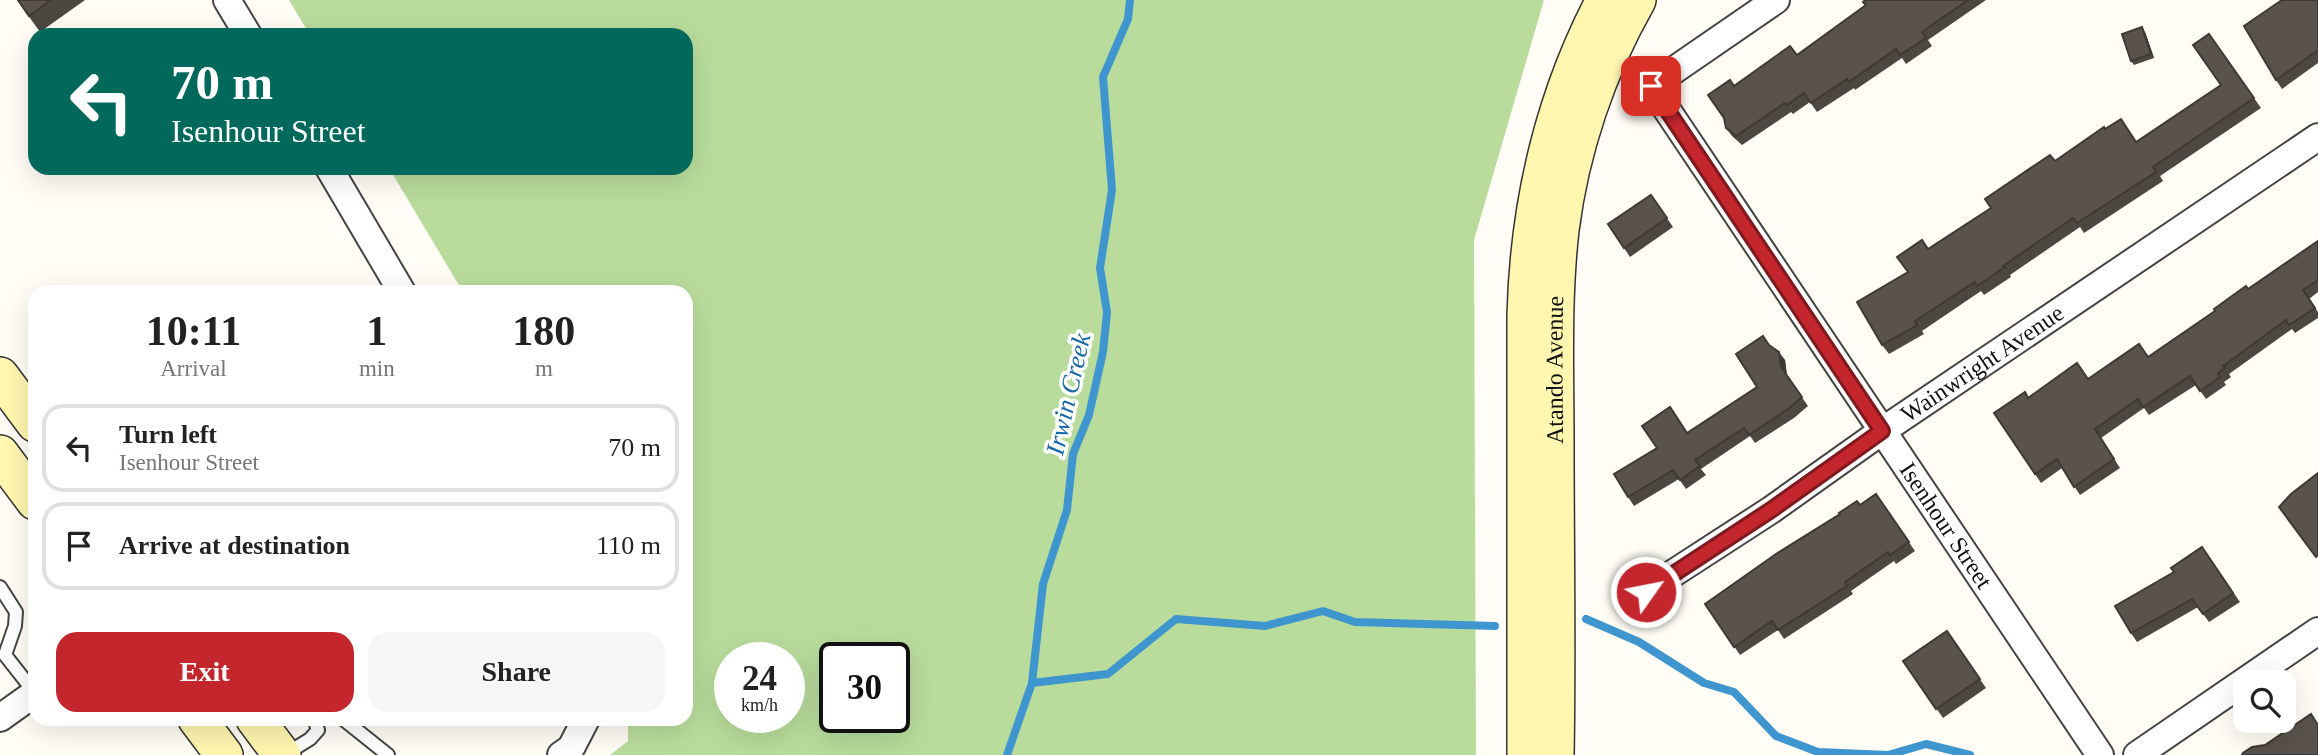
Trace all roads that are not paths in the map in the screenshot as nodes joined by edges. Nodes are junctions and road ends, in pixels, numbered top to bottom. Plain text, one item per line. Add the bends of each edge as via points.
1 (227, 0) edge
2 (1605, 0) edge
3 (1637, 0) edge
4 (1776, 0) edge
5 (244, 28) edge
6 (2318, 137) edge
7 (333, 175) edge
8 (398, 285) edge
9 (0, 376) edge
10 (28, 414) edge
11 (1882, 431) junction
12 (0, 454) edge
13 (28, 492) edge
14 (0, 587) edge
15 (1646, 592) dead end
16 (2318, 631) edge
17 (3, 656) edge
18 (28, 685) edge
19 (28, 698) edge
20 (0, 718) edge
21 (202, 726) edge
22 (317, 726) edge
23 (353, 726) edge
24 (582, 726) edge
25 (272, 737) edge
26 (224, 755) edge
27 (388, 755) edge
28 (561, 755) edge
29 (1526, 755) edge
30 (1555, 755) edge
31 (2100, 755) edge
32 (2137, 755) edge

1 - 5 street
2 - 29 main road, Atando Avenue via 1551,133 1529,254
3 - 30 main road, Atando Avenue via 1587,113 1560,228 1555,315
4 - 11 street, Isenhour Street via 1651,86
6 - 11 street, Wainwright Avenue
7 - 8 street
9 - 10 main road
11 - 15 street, Wainwright Avenue
11 - 31 street, Isenhour Street
12 - 13 main road
14 - 17 lane via 16,612
16 - 32 street
17 - 18 lane
19 - 20 street
21 - 26 main road
22 - 25 lane via 310,739
23 - 27 lane
24 - 28 street via 571,748

